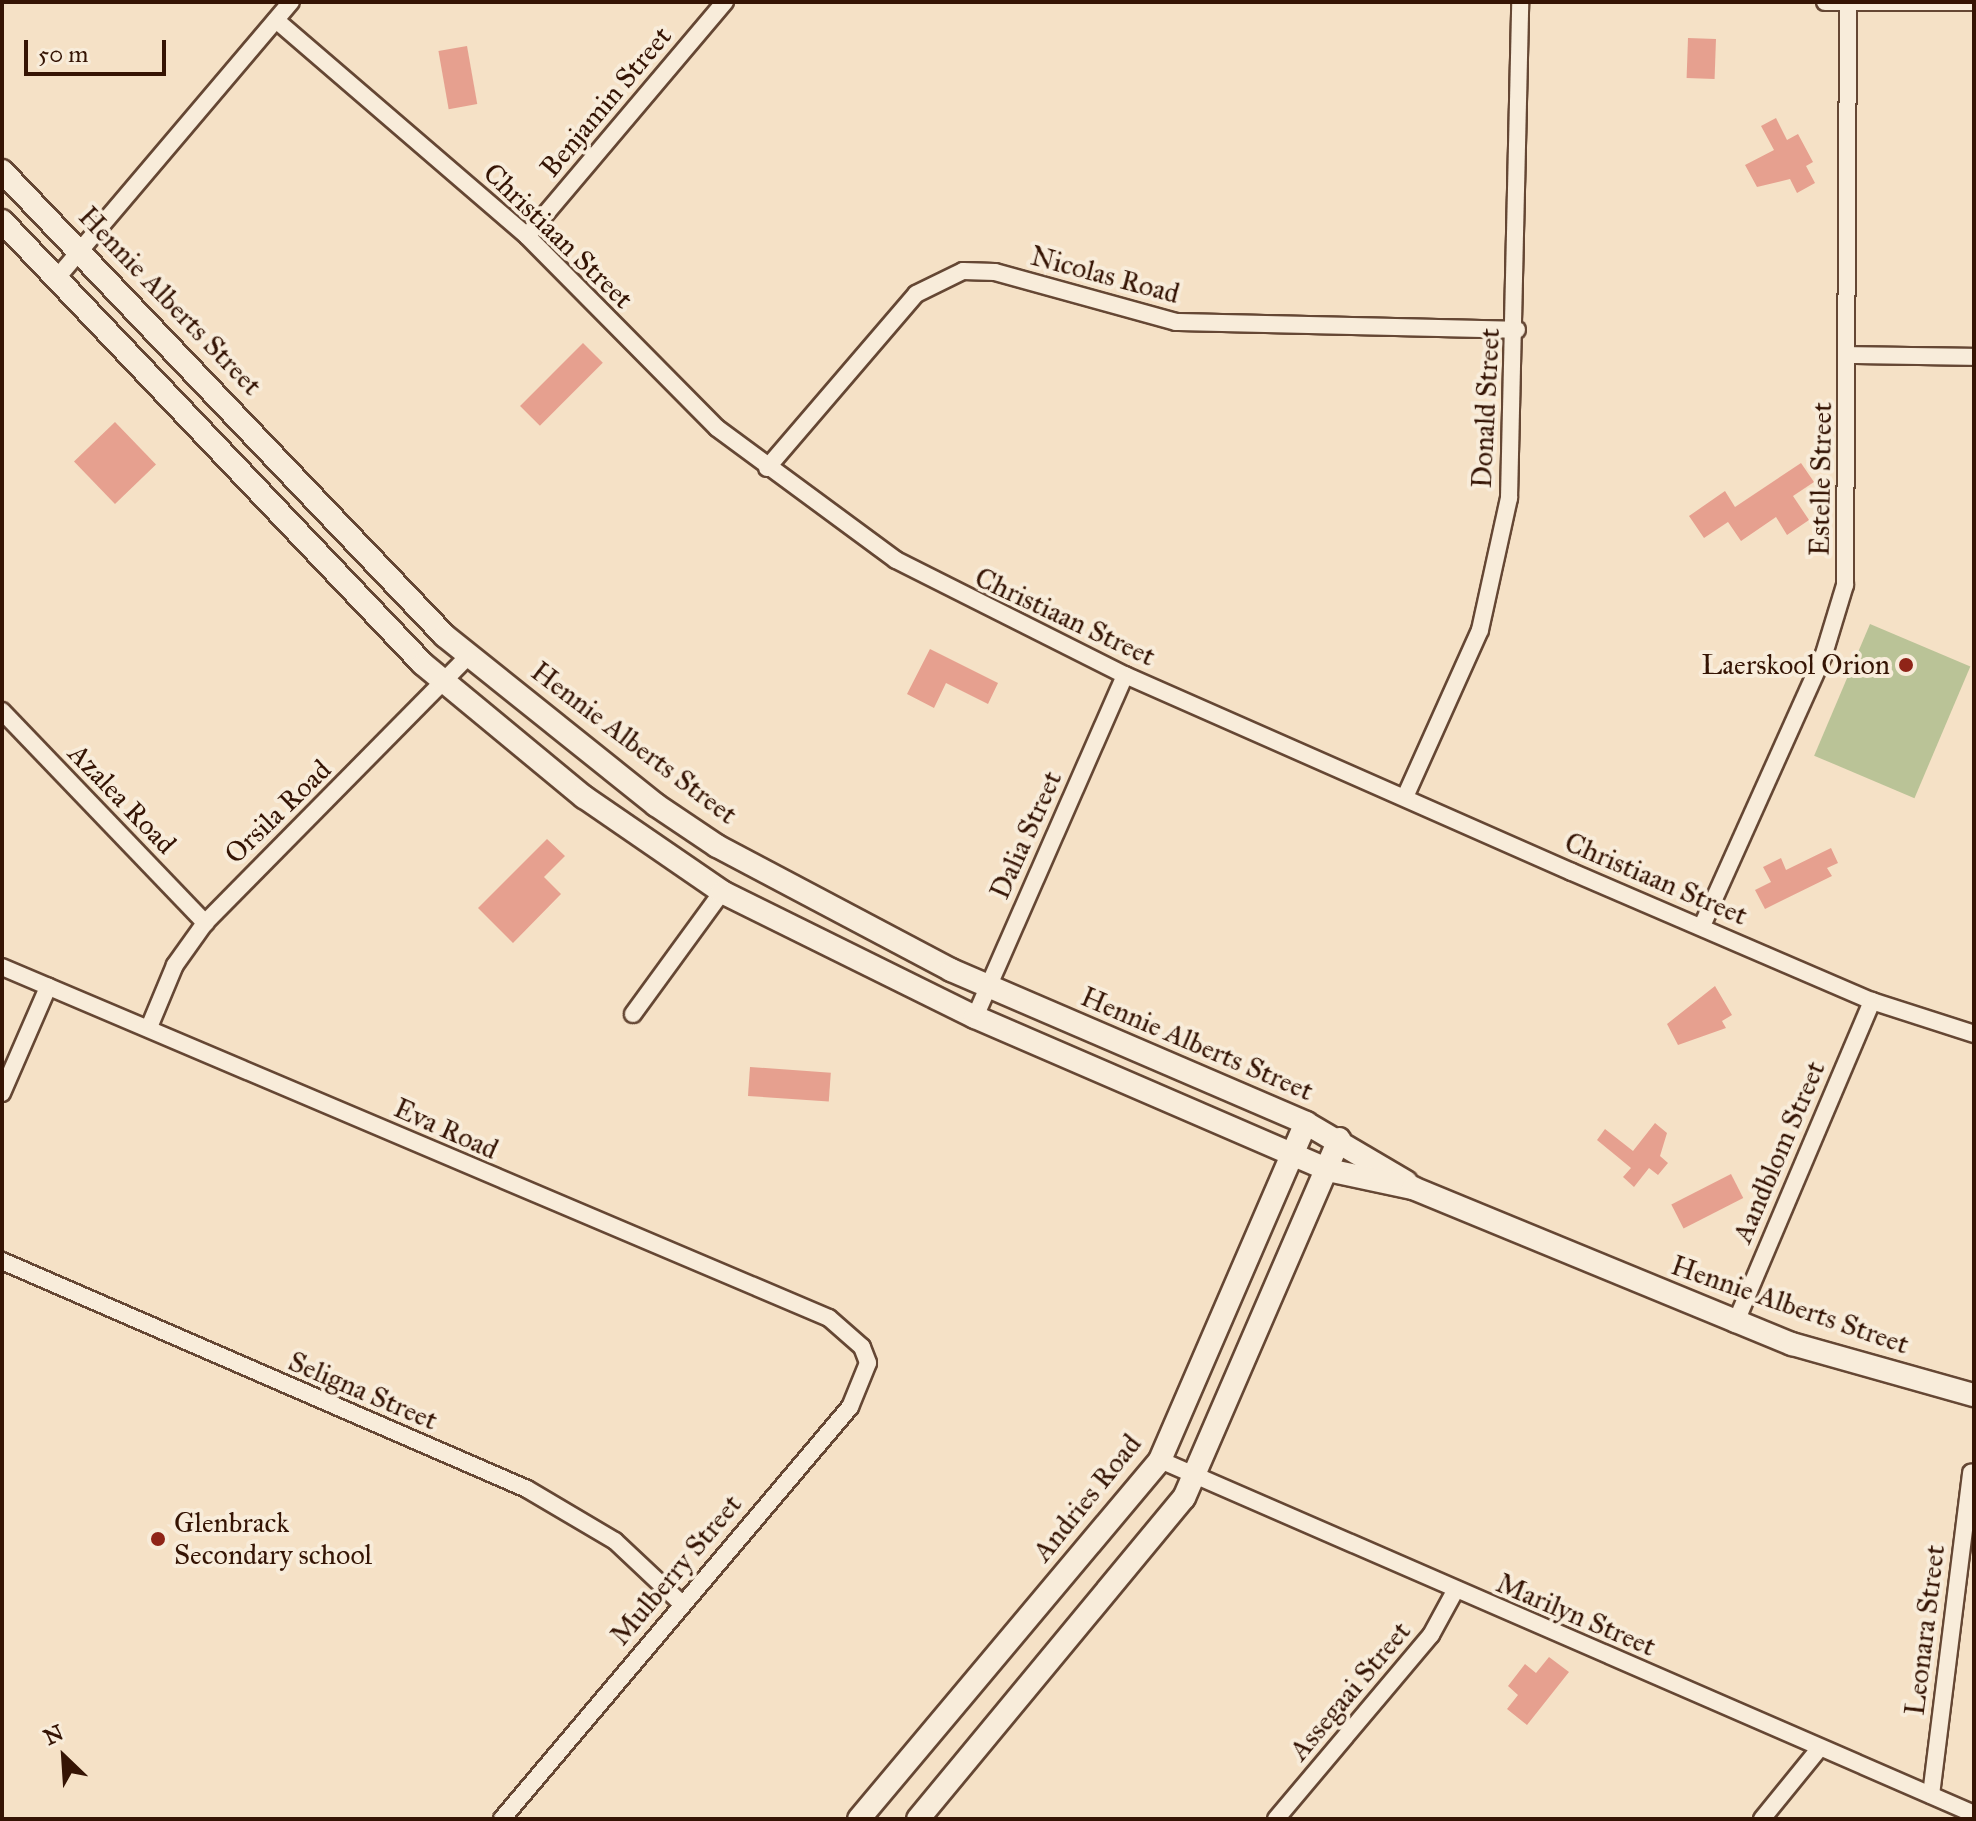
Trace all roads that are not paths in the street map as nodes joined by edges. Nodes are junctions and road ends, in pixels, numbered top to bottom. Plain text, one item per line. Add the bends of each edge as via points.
1 (291, 2) edge
2 (725, 2) edge
3 (1520, 2) edge
4 (1825, 2) edge
5 (1974, 2) edge
6 (1848, 3) edge
7 (276, 20) junction
8 (2, 171) edge
9 (2, 221) edge
10 (527, 236) junction
11 (84, 252) junction
12 (56, 279) junction
13 (1517, 330) junction
14 (1848, 355) junction
15 (1974, 357) edge
16 (767, 468) junction
17 (469, 655) junction
18 (1125, 675) junction
19 (446, 685) junction
20 (2, 711) edge
21 (1405, 797) junction
22 (722, 892) junction
23 (205, 923) junction
24 (1702, 926) junction
25 (2, 967) edge
26 (988, 986) junction
27 (48, 987) junction
28 (1872, 1001) junction
29 (633, 1014) dead end
30 (975, 1017) junction
31 (150, 1025) junction
32 (1974, 1034) edge
33 (2, 1093) edge
34 (1306, 1123) junction
35 (1339, 1139) junction
36 (1294, 1156) junction
37 (1328, 1170) junction
38 (1413, 1188) junction
39 (2, 1261) edge
40 (1735, 1324) junction
41 (862, 1347) joint
42 (1974, 1395) edge
43 (1160, 1460) junction
44 (1971, 1472) dead end
45 (1196, 1478) junction
46 (1455, 1591) junction
47 (681, 1603) junction
48 (1818, 1750) junction
49 (1931, 1795) junction
50 (1974, 1814) edge
51 (502, 1819) edge
52 (859, 1819) edge
53 (918, 1819) edge
54 (1276, 1819) edge
55 (1762, 1819) edge

1 - 7 street
2 - 10 street, Benjamin Street
3 - 13 street, Donald Street
4 - 6 street
5 - 6 street
6 - 14 street, Estelle Street
7 - 10 street, Christiaan Street
7 - 11 street
8 - 11 street, Hennie Alberts Street
9 - 12 street, Hennie Alberts Street
10 - 16 street, Christiaan Street via 678,391
11 - 12 street
11 - 17 street, Hennie Alberts Street
12 - 19 street, Hennie Alberts Street
13 - 16 street, Nicolas Road via 1176,322 995,272 963,271 916,294
13 - 21 street, Donald Street via 1515,442 1494,581 1456,690
14 - 15 street
14 - 24 street, Estelle Street via 1841,610
16 - 18 street, Christiaan Street via 938,585
17 - 19 street, Orsila Road
17 - 26 street, Hennie Alberts Street via 698,833
18 - 21 street, Christiaan Street
18 - 26 street, Dalia Street
19 - 22 street, Hennie Alberts Street via 584,797
19 - 23 street, Orsila Road
20 - 23 street, Azalea Road
21 - 24 street, Christiaan Street
22 - 29 street
22 - 30 street, Hennie Alberts Street
23 - 31 street, Orsila Road via 175,965
24 - 28 street, Christiaan Street
25 - 27 street, Eva Road
26 - 30 street, Dalia Street
26 - 34 street, Hennie Alberts Street
27 - 31 street, Eva Road
27 - 33 street
28 - 32 street, Christiaan Street
28 - 40 street, Aandblom Street
30 - 36 street, Hennie Alberts Street
31 - 41 street, Eva Road via 526,1193 829,1318
34 - 35 street, Hennie Alberts Street
34 - 36 street, Andries Road
35 - 37 street
35 - 38 street, Hennie Alberts Street
36 - 37 street, Hennie Alberts Street
36 - 43 street, Andries Road
37 - 38 street, Hennie Alberts Street
37 - 45 street
38 - 40 street, Hennie Alberts Street
39 - 47 street, Seligna Street via 527,1489 615,1541
40 - 42 street, Hennie Alberts Street
41 - 47 street, Mulberry Street via 868,1363 850,1407
43 - 45 street, Marilyn Street
43 - 52 street, Andries Road
44 - 49 street, Leonara Street
45 - 46 street, Marilyn Street
45 - 53 street
46 - 48 street, Marilyn Street
46 - 54 street, Assegaai Street via 1439,1626
47 - 51 street, Mulberry Street
48 - 49 street, Marilyn Street
48 - 55 street
49 - 50 street, Marilyn Street

